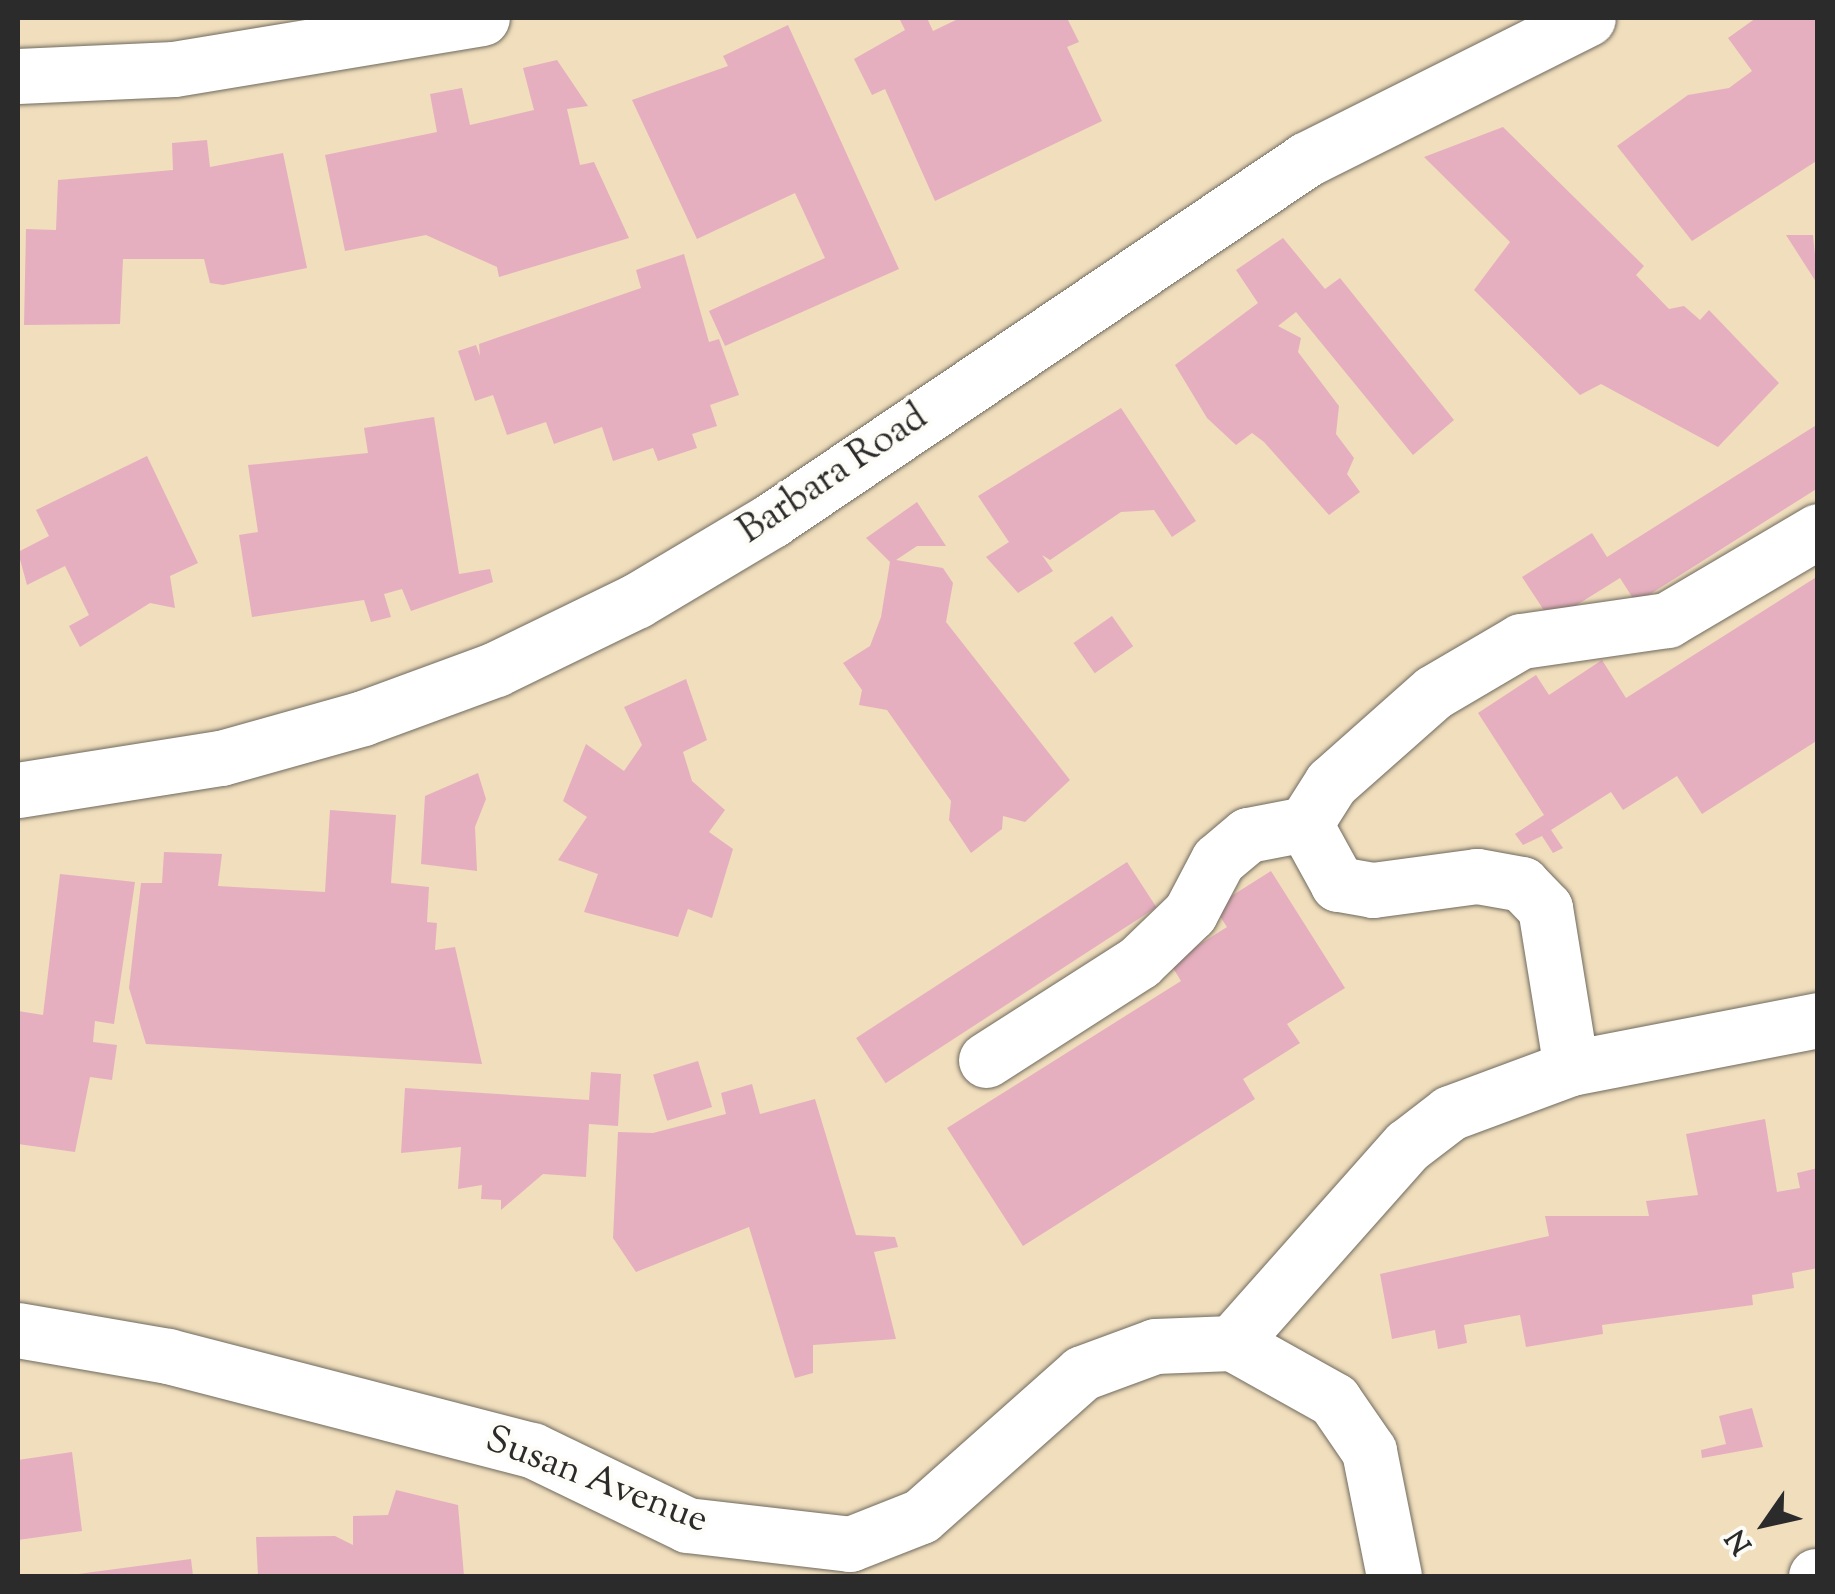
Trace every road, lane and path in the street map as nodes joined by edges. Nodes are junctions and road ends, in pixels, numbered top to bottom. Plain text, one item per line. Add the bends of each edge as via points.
1 (482, 18) edge
2 (1588, 18) edge
3 (18, 76) edge
4 (1818, 530) edge
5 (18, 790) edge
6 (1305, 824) junction
7 (1818, 1020) edge
8 (986, 1060) dead end
9 (1571, 1068) junction
10 (18, 1330) edge
11 (1232, 1343) junction
12 (1394, 1576) edge

1 - 3 street via 174,69
2 - 5 street, Barbara Road via 1307,159 772,520 636,600 496,669 363,718 221,758
4 - 6 street via 1667,620 1521,641 1434,692 1330,783
6 - 8 street via 1248,835 1139,962
6 - 9 street via 1338,884 1373,890 1477,876 1522,884 1546,908
7 - 9 street
9 - 11 street via 1450,1113 1407,1146
10 - 11 street, Susan Avenue via 168,1356 532,1450 687,1525 850,1544 921,1516 1082,1373 1156,1346
11 - 12 street via 1334,1400 1369,1451

